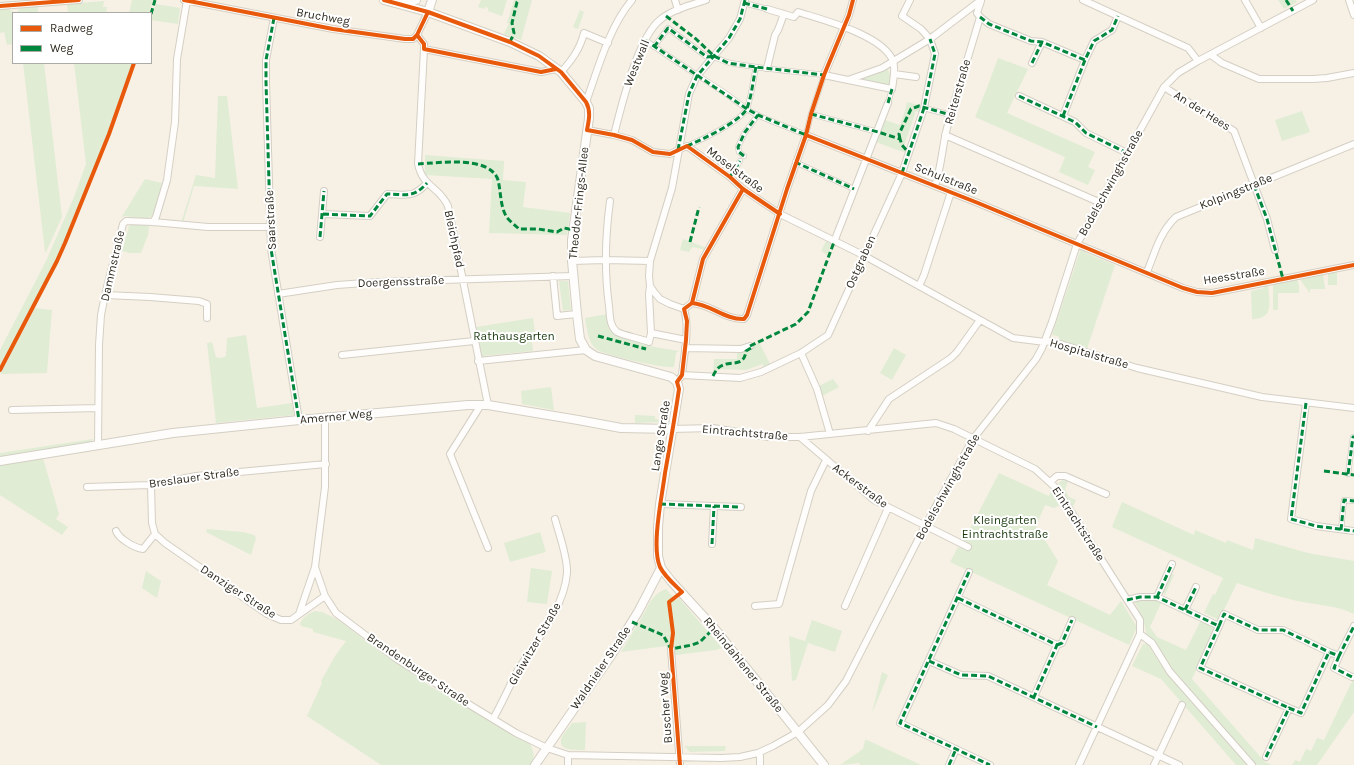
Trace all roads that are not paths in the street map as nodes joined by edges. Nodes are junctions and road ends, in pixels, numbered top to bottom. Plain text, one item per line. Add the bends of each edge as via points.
1 (79, 0) edge
2 (185, 0) edge
3 (384, 0) edge
4 (416, 0) edge
5 (432, 0) edge
6 (632, 0) edge
7 (675, 0) edge
8 (706, 0) edge
9 (853, 0) edge
10 (910, 0) edge
11 (981, 0) edge
12 (1083, 0) edge
13 (1246, 0) edge
14 (1314, 0) edge
15 (1349, 0) edge
16 (744, 2) edge
17 (395, 3) junction
18 (0, 6) edge
19 (768, 9) joint
20 (678, 10) junction
21 (428, 12) junction
22 (784, 14) junction
23 (1354, 15) edge
24 (1118, 16) junction
25 (274, 18) junction
26 (980, 18) junction
27 (844, 27) junction
28 (1261, 28) junction
29 (415, 37) junction
30 (930, 39) junction
31 (645, 40) junction
32 (1042, 42) junction
33 (608, 43) junction
34 (654, 47) junction
35 (424, 49) junction
36 (1211, 55) junction
37 (714, 56) junction
38 (1085, 60) junction
39 (1198, 61) junction
40 (894, 62) junction
41 (1032, 63) dead end
42 (756, 67) junction
43 (767, 68) junction
44 (559, 70) junction
45 (1354, 73) edge
46 (894, 74) junction
47 (824, 75) junction
48 (697, 76) junction
49 (916, 77) dead end
50 (848, 80) junction
51 (1164, 87) junction
52 (892, 89) junction
53 (1019, 96) dead end
54 (586, 102) junction
55 (888, 103) joint
56 (924, 108) junction
57 (747, 109) junction
58 (810, 114) junction
59 (951, 114) junction
60 (758, 115) junction
61 (1063, 116) junction
62 (587, 130) junction
63 (878, 132) junction
64 (614, 135) junction
65 (806, 135) junction
66 (945, 135) junction
67 (1354, 144) edge
68 (687, 146) junction
69 (678, 150) junction
70 (1127, 153) junction
71 (744, 156) dead end
72 (867, 159) junction
73 (740, 161) dead end
74 (795, 162) junction
75 (902, 173) junction
76 (730, 176) junction
77 (427, 183) junction
78 (1254, 185) junction
79 (935, 186) junction
80 (743, 189) junction
81 (854, 189) junction
82 (324, 191) dead end
83 (951, 192) junction
84 (610, 202) dead end
85 (1101, 203) junction
86 (323, 214) junction
87 (780, 214) junction
88 (153, 222) junction
89 (270, 227) junction
90 (320, 237) dead end
91 (834, 242) junction
92 (1078, 244) junction
93 (1275, 250) dead end
94 (863, 255) junction
95 (605, 260) junction
96 (572, 261) junction
97 (650, 261) junction
98 (1354, 265) edge
99 (1147, 272) junction
100 (553, 276) junction
101 (573, 276) junction
102 (462, 279) junction
103 (650, 286) junction
104 (919, 286) junction
105 (278, 294) junction
106 (105, 295) junction
107 (692, 303) junction
108 (684, 309) junction
109 (577, 314) junction
110 (207, 318) dead end
111 (980, 320) junction
112 (651, 333) junction
113 (686, 340) junction
114 (474, 341) junction
115 (1045, 342) junction
116 (750, 346) dead end
117 (685, 348) junction
118 (586, 350) junction
119 (801, 353) junction
120 (342, 355) dead end
121 (478, 361) junction
122 (679, 378) junction
123 (1306, 403) junction
124 (478, 405) junction
125 (488, 405) junction
126 (98, 408) junction
127 (1354, 408) edge
128 (12, 410) dead end
129 (325, 418) junction
130 (299, 420) junction
131 (672, 429) junction
132 (868, 431) junction
133 (830, 434) junction
134 (800, 437) junction
135 (1354, 437) edge
136 (973, 439) junction
137 (98, 445) junction
138 (826, 460) junction
139 (0, 461) edge
140 (326, 464) junction
141 (1348, 474) dead end
142 (1050, 482) junction
143 (151, 485) junction
144 (87, 487) dead end
145 (1106, 494) dead end
146 (1354, 501) edge
147 (660, 504) junction
148 (714, 506) junction
149 (741, 506) dead end
150 (888, 508) junction
151 (555, 519) dead end
152 (925, 526) junction
153 (1341, 530) junction
154 (116, 531) dead end
155 (1354, 531) edge
156 (155, 534) junction
157 (712, 544) dead end
158 (968, 547) dead end
159 (488, 548) dead end
160 (1172, 564) dead end
161 (315, 567) junction
162 (661, 568) junction
163 (969, 572) dead end
164 (1196, 587) dead end
165 (325, 596) junction
166 (1157, 597) junction
167 (958, 598) junction
168 (1127, 600) junction
169 (755, 606) dead end
170 (845, 606) dead end
171 (1185, 610) junction
172 (299, 614) junction
173 (1072, 620) dead end
174 (1219, 626) junction
175 (1354, 626) edge
176 (1140, 634) junction
177 (1057, 645) junction
178 (671, 649) dead end
179 (1329, 652) junction
180 (1340, 656) junction
181 (929, 661) junction
182 (1352, 677) dead end
183 (1034, 698) junction
184 (1182, 705) dead end
185 (1289, 708) junction
186 (493, 719) junction
187 (1097, 727) junction
188 (798, 732) junction
189 (547, 748) junction
190 (956, 749) junction
191 (758, 753) junction
192 (568, 755) junction
193 (1158, 755) junction
194 (1266, 756) dead end
195 (680, 757) junction
196 (535, 765) edge
197 (568, 765) edge
198 (680, 765) edge
199 (760, 765) edge
200 (824, 765) edge
201 (948, 765) edge
202 (990, 765) edge
203 (1079, 765) edge
204 (1154, 765) edge
205 (1179, 765) edge
206 (1252, 765) edge

1 - 18 street
2 - 25 street, Bruchweg
2 - 88 street via 177,59 175,122 167,180
3 - 17 main road
4 - 17 main road
5 - 21 main road
6 - 33 street via 625,8
7 - 20 street
8 - 20 street, Westwall
9 - 27 street
10 - 30 street via 902,16 921,29
11 - 26 street, Reiterstraße via 978,13
11 - 30 street
12 - 24 street
13 - 28 street
14 - 28 street, Bodelschwinghstraße
15 - 23 street
16 - 19 street
16 - 37 street via 740,19 730,38
17 - 21 main road
19 - 22 street
20 - 31 street, Westwall via 661,19
21 - 29 street
21 - 44 main road via 510,42 539,56
22 - 27 street via 794,17 798,12
22 - 43 street via 775,35
24 - 38 street via 1112,30 1094,41
24 - 39 street via 1188,48
25 - 29 street, Bruchweg via 405,39
25 - 89 street, Saarstraße via 266,60
26 - 32 street via 1031,41
26 - 59 street, Reiterstraße
27 - 40 street via 872,40 888,52
27 - 47 street
28 - 36 street, Bodelschwinghstraße
29 - 35 street, Bleichpfad via 424,44
30 - 40 street
30 - 56 street, Ostgraben via 935,54
31 - 34 street
31 - 64 street, Westwall via 622,102
32 - 38 street
32 - 41 street
33 - 44 street via 584,33 572,60
33 - 54 street
34 - 37 street via 668,28 707,57
34 - 48 street
35 - 44 street via 541,72
35 - 77 street, Bleichpfad via 418,164
36 - 39 street, Bodelschwinghstraße
36 - 45 street via 1222,63 1259,79 1313,79
37 - 42 street via 728,63
37 - 48 street
38 - 61 street
39 - 51 street, Bodelschwinghstraße via 1178,73
40 - 46 street
40 - 50 street
42 - 43 street
42 - 57 street
43 - 47 street
44 - 54 main road
46 - 49 street
46 - 52 street
47 - 50 street
47 - 58 street
48 - 57 street
48 - 69 street via 689,94
50 - 52 street
51 - 70 street, Bodelschwinghstraße
51 - 78 street, An der Hees via 1234,131
52 - 55 street
53 - 61 street
54 - 62 main road, Theodor-Frings-Allee via 589,108
55 - 63 street
56 - 59 street
56 - 75 street, Ostgraben
57 - 60 street
57 - 68 street via 737,120
58 - 63 street
58 - 65 street
59 - 66 street, Reiterstraße
60 - 65 street
60 - 71 street, Moselstraße via 745,132 738,147
61 - 70 street via 1096,139
62 - 64 street
62 - 96 main road, Theodor-Frings-Allee via 572,240
63 - 72 street
64 - 69 street via 632,140 653,152 670,154
65 - 72 street, Schulstraße
65 - 74 street
66 - 79 street, Reiterstraße
66 - 85 street
67 - 78 street, Kolpingstraße
68 - 69 street
68 - 76 street, Moselstraße
69 - 97 street via 672,188
70 - 85 street, Bodelschwinghstraße
72 - 75 street, Schulstraße
72 - 81 street
73 - 76 street, Moselstraße
74 - 81 street
74 - 87 street
75 - 79 street, Schulstraße
75 - 94 street, Ostgraben
76 - 80 street, Moselstraße
77 - 86 street via 412,195 386,194 370,216
77 - 102 street, Bleichpfad via 440,193 448,206
78 - 93 street, An der Hees
78 - 99 street, Kolpingstraße via 1176,217 1167,225 1160,238
79 - 83 street, Schulstraße
80 - 87 street, Moselstraße
80 - 107 street via 703,259
81 - 91 street
82 - 86 street
83 - 92 street, Schulstraße
83 - 104 street
84 - 95 street
85 - 92 street, Bodelschwinghstraße
86 - 90 street
87 - 91 street, Hospitalstraße
87 - 107 street via 744,319 736,319 701,304
88 - 89 street via 208,227
88 - 106 street, Dammstraße via 126,221 123,224
89 - 105 street, Saarstraße
91 - 94 street, Hospitalstraße
92 - 99 street, Heesstraße
92 - 115 street, Bodelschwinghstraße
94 - 104 street, Hospitalstraße
94 - 119 street, Ostgraben via 828,335
95 - 96 street
95 - 97 street
95 - 112 street via 611,325 617,332 650,342
96 - 101 main road, Theodor-Frings-Allee
97 - 103 street
98 - 99 street, Heesstraße via 1212,293 1183,288
100 - 101 street, Doergensstraße
100 - 102 street, Doergensstraße
100 - 109 street via 557,316
101 - 109 main road, Theodor-Frings-Allee
102 - 105 street, Doergensstraße via 361,283
102 - 114 street, Bleichpfad
103 - 108 street via 660,299
103 - 112 street
104 - 111 street, Hospitalstraße
105 - 130 street, Saarstraße
106 - 110 street via 199,300 207,304
106 - 126 street, Dammstraße via 99,345
107 - 108 street
108 - 113 street, Lange Straße via 687,321
109 - 118 main road, Theodor-Frings-Allee via 580,339
111 - 115 street, Hospitalstraße via 1013,338
111 - 132 street via 951,358 889,399
112 - 113 street
113 - 117 street, Lange Straße
114 - 120 street
114 - 121 street, Bleichpfad
115 - 123 street, Hospitalstraße via 1051,341 1137,368 1262,397
115 - 136 street, Bodelschwinghstraße via 1036,359
116 - 117 street via 741,349
117 - 122 street, Lange Straße
118 - 121 street
118 - 122 main road via 595,356
119 - 122 street, Ostgraben via 761,372 740,378
119 - 133 street via 817,389
121 - 125 street, Bleichpfad
122 - 131 main road, Lange Straße
123 - 127 street, Hospitalstraße
123 - 153 street via 1291,519
124 - 125 main road, Amerner Weg
124 - 129 main road, Amerner Weg
124 - 159 street via 479,408 450,454
125 - 131 main road, Amerner Weg via 621,428
126 - 128 street
126 - 137 street, Dammstraße
129 - 130 main road, Amerner Weg
129 - 140 street, Brandenburger Straße
130 - 137 main road, Amerner Weg via 174,433
131 - 134 street, Eintrachtstraße via 713,428 768,437
131 - 147 main road, Lange Straße
132 - 133 street, Eintrachtstraße
132 - 136 street, Eintrachtstraße via 936,423
133 - 134 street, Eintrachtstraße
134 - 138 street, Ackerstraße
135 - 141 street
136 - 142 street, Eintrachtstraße via 1035,469
136 - 152 street, Bodelschwinghstraße
137 - 139 main road, Amerner Weg
138 - 150 street, Ackerstraße via 874,500
138 - 169 street via 811,491 779,604
140 - 143 street, Breslauer Straße via 196,476
140 - 161 street, Brandenburger Straße
142 - 145 street via 1057,476 1064,476
142 - 168 street, Eintrachtstraße
143 - 144 street, Breslauer Straße
143 - 156 street via 152,523
146 - 153 street via 1344,500
147 - 148 street
147 - 162 main road, Lange Straße via 658,556
148 - 149 street
148 - 157 street
150 - 152 street, Ackerstraße
150 - 170 street
151 - 186 street, Gleiwitzer Straße via 567,572 563,591 558,605
152 - 158 street, Ackerstraße
152 - 188 street, Bodelschwinghstraße via 846,681 828,705
153 - 155 street
154 - 156 street via 118,535 143,549
156 - 172 street, Danziger Straße via 267,614 281,620 291,620
160 - 166 street
161 - 165 street, Brandenburger Straße
161 - 172 street, Brandenburger Straße
162 - 188 main road, Rheindahlener Straße via 714,628
162 - 189 main road, Waldnieler Straße via 610,657
163 - 167 street
164 - 171 street
165 - 172 street, Danziger Straße
165 - 186 street, Brandenburger Straße via 336,613 397,659
166 - 168 street
166 - 171 street
167 - 177 street
167 - 181 street
168 - 176 street, Eintrachtstraße via 1140,620
171 - 174 street
173 - 177 street via 1062,643
174 - 179 street via 1224,614 1258,630 1283,630
174 - 185 street via 1200,668
175 - 180 street
176 - 187 street
176 - 206 street via 1152,644 1170,672
177 - 183 street
178 - 195 street, Buscher Weg
179 - 180 street
179 - 185 street via 1301,713
180 - 182 street via 1334,668
181 - 183 street via 961,675 988,676
181 - 190 street via 900,723
183 - 187 street
184 - 193 street
185 - 194 street
186 - 189 street, Brandenburger Straße
187 - 193 street
187 - 203 street
188 - 191 street, Bodelschwinghstraße
188 - 200 main road, Rheindahlener Straße
189 - 192 street, Bodelschwinghstraße
189 - 196 main road, Waldnieler Straße
190 - 201 street
190 - 202 street
191 - 195 street, Bodelschwinghstraße via 721,758
191 - 199 street
192 - 195 street, Bodelschwinghstraße
192 - 197 street
193 - 204 street
193 - 205 street
195 - 198 street, Buscher Weg

